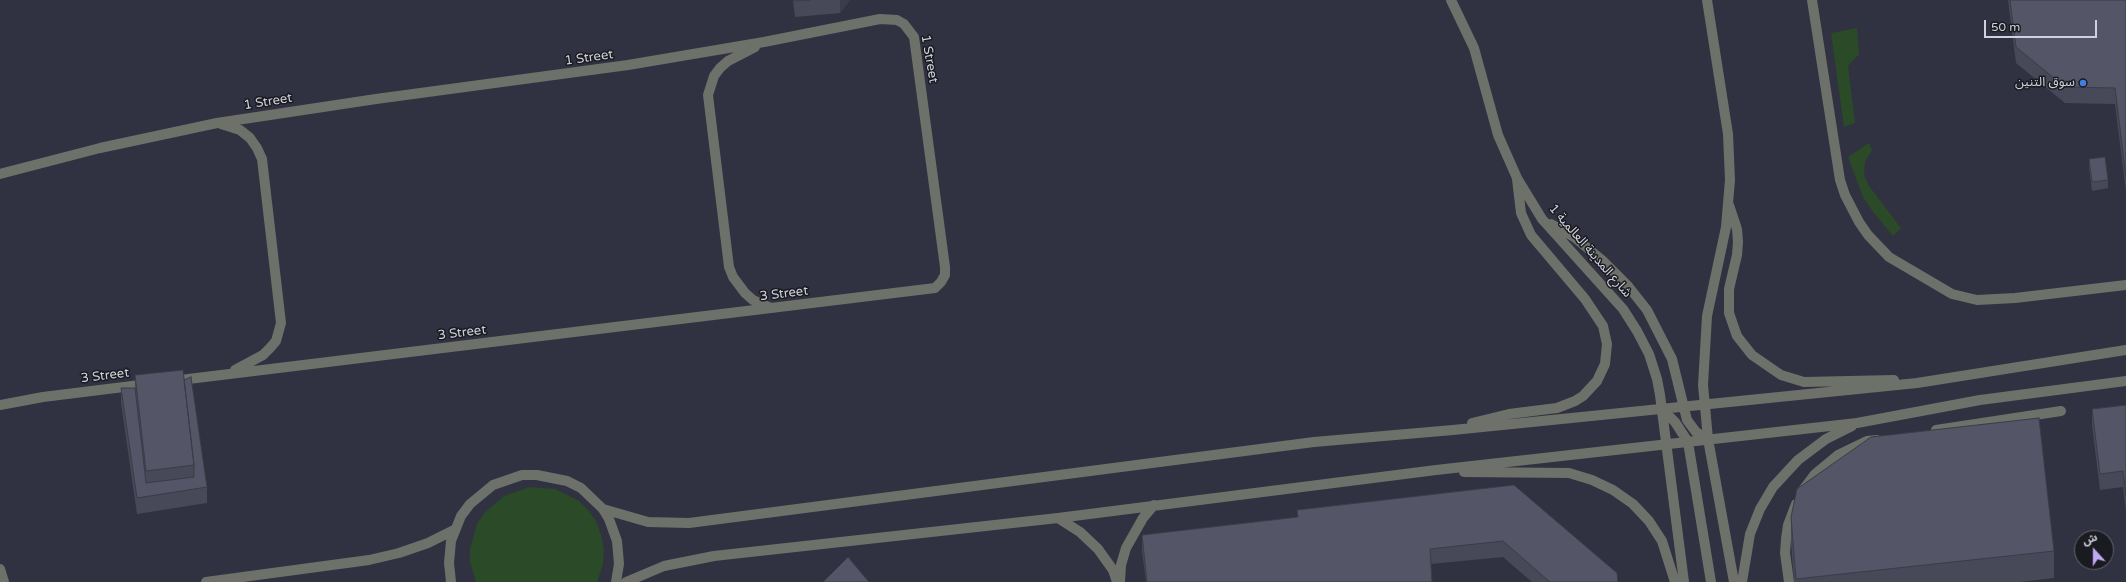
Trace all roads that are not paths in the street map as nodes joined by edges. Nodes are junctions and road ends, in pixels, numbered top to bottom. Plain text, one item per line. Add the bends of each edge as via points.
1 (1451, 0) edge
2 (1707, 0) edge
3 (1812, 0) edge
4 (764, 42) junction
5 (217, 123) junction
6 (0, 174) edge
7 (1517, 178) junction
8 (1729, 204) junction
9 (1542, 219) junction
10 (2126, 285) edge
11 (928, 290) joint
12 (771, 308) junction
13 (2126, 350) edge
14 (230, 373) junction
15 (2126, 381) edge
16 (1917, 383) junction
17 (1704, 404) junction
18 (0, 405) edge
19 (1683, 407) junction
20 (1662, 409) junction
21 (2061, 411) dead end
22 (1857, 423) junction
23 (1453, 430) junction
24 (1929, 432) edge
25 (1890, 438) edge
26 (1708, 439) junction
27 (1688, 442) junction
28 (1665, 444) junction
29 (1436, 470) junction
30 (1154, 505) junction
31 (603, 509) junction
32 (1058, 518) junction
33 (454, 530) junction
34 (0, 569) edge
35 (4, 582) edge
36 (206, 582) edge
37 (452, 582) edge
38 (616, 582) edge
39 (626, 582) edge
40 (1118, 582) edge
41 (1675, 582) edge
42 (1684, 582) edge
43 (1711, 582) edge
44 (1734, 582) edge
45 (1742, 582) edge
46 (1789, 582) edge

1 - 7 street, شارع المدينة العالمية 1 via 1474,48 1498,136
2 - 8 street via 1728,134
3 - 10 street via 1840,180 1859,222 1889,257 1952,294 1977,300
4 - 5 street, 1 Street via 628,65
4 - 11 street, 1 Street via 884,18 897,20 910,29 916,45 945,267 945,275 941,282
4 - 12 street via 720,68 714,76 708,95 729,267 745,293 753,300
5 - 6 street, 1 Street via 100,148
5 - 14 street via 229,125 245,134 257,148 262,159 281,323 276,341 263,355
7 - 9 street, شارع المدينة العالمية 1
7 - 23 street via 1521,213 1531,235 1585,299 1603,326 1606,344 1605,364 1590,389 1566,405 1509,414
8 - 16 street via 1734,216 1738,242 1728,289 1729,313 1737,336 1752,355 1781,375 1804,382 1880,380
8 - 17 street via 1707,316 1703,361
9 - 19 street via 1588,248 1615,272 1638,298 1656,323 1672,359
9 - 20 street, شارع المدينة العالمية 1 via 1630,319 1653,364
11 - 12 street, 3 Street
12 - 14 street, 3 Street
13 - 16 street
14 - 18 street, 3 Street
15 - 22 street via 1980,400
16 - 17 street
17 - 19 street
17 - 26 street
19 - 20 street
19 - 26 street via 1691,427
20 - 23 street
20 - 27 street via 1678,426
20 - 28 street, شارع المدينة العالمية 1
21 - 24 street
22 - 26 street
22 - 45 street via 1812,449 1785,472 1773,487 1760,509 1750,534
23 - 31 street via 1314,442 689,523 648,522
25 - 46 street via 1867,441 1838,455 1815,474 1806,486 1798,498 1788,525 1785,553
26 - 27 street
26 - 44 street
27 - 28 street
27 - 43 street
28 - 29 street
28 - 42 street
29 - 30 street
29 - 41 street via 1569,473 1614,490 1649,522 1662,541
30 - 32 street
30 - 40 street via 1143,518 1126,548
31 - 33 street via 593,498 567,481 538,475 522,475 493,485 481,493 465,510
31 - 38 street via 617,541 619,564
32 - 39 street via 714,556 664,566
32 - 40 street via 1080,532 1098,549
33 - 36 street via 420,546 369,560
33 - 37 street via 449,552
34 - 35 street

